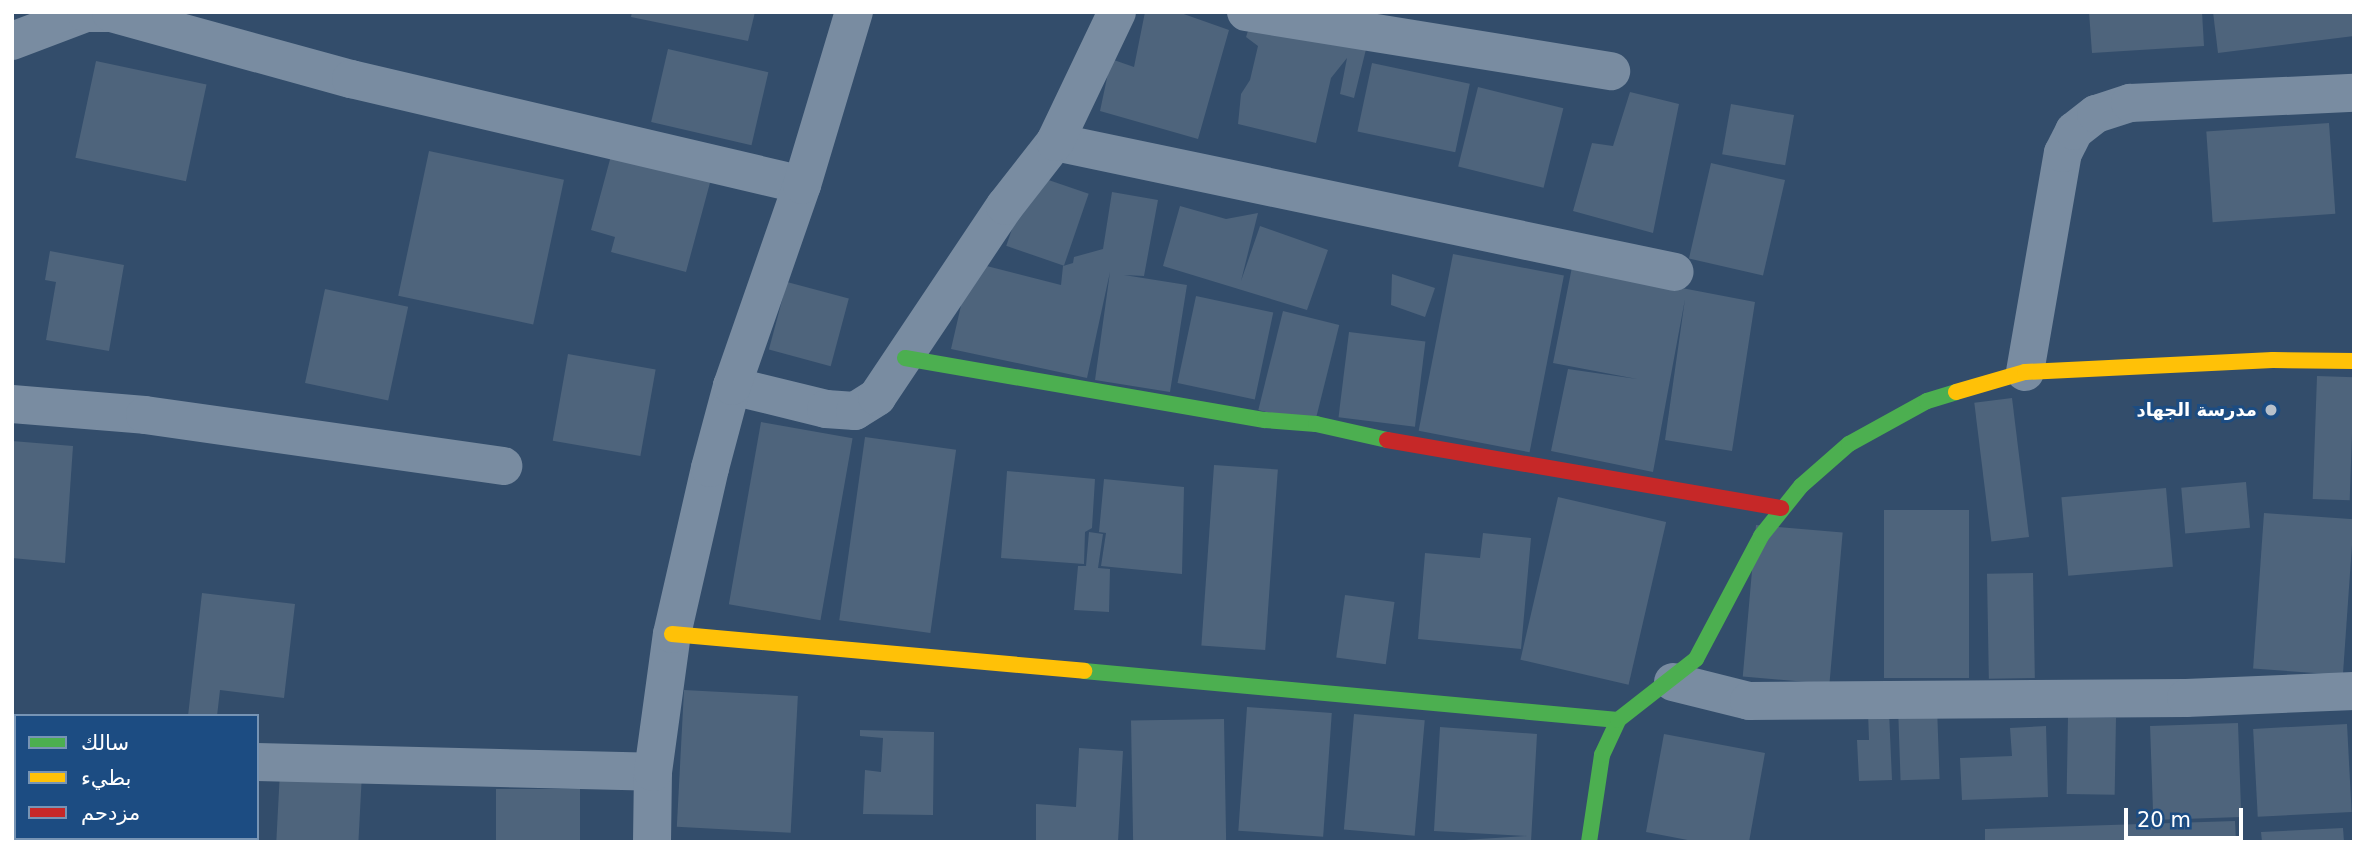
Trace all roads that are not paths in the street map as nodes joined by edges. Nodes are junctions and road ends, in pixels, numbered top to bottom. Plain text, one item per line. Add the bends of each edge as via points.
1 (854, 12) edge
2 (1117, 12) edge
3 (1246, 12) edge
4 (12, 41) edge
5 (1611, 71) dead end
6 (2354, 93) edge
7 (1055, 142) junction
8 (802, 185) junction
9 (1675, 272) dead end
10 (905, 358) junction
11 (2354, 361) edge
12 (2025, 372) junction
13 (732, 386) junction
14 (12, 404) edge
15 (503, 466) dead end
16 (1781, 509) junction
17 (672, 634) junction
18 (1673, 682) junction
19 (2354, 691) edge
20 (1618, 720) junction
21 (259, 762) edge
22 (653, 772) junction
23 (652, 842) edge
24 (1589, 842) edge

1 - 8 street
2 - 7 street
3 - 5 street
4 - 8 street via 86,13 111,13 351,79
6 - 12 street via 2130,103 2096,114 2074,131 2063,153
7 - 9 street
7 - 10 street via 1005,206
8 - 13 street
10 - 13 street via 877,397 855,411 826,409
10 - 16 street via 1265,420 1316,424
11 - 12 street via 2273,360
12 - 16 street via 1927,401 1849,444
13 - 17 street
14 - 15 street via 145,415
16 - 18 street via 1761,536 1696,659
17 - 20 street
17 - 22 street
18 - 19 street via 1749,701 2159,698
18 - 20 street
20 - 24 street via 1602,755
21 - 22 street
22 - 23 street

